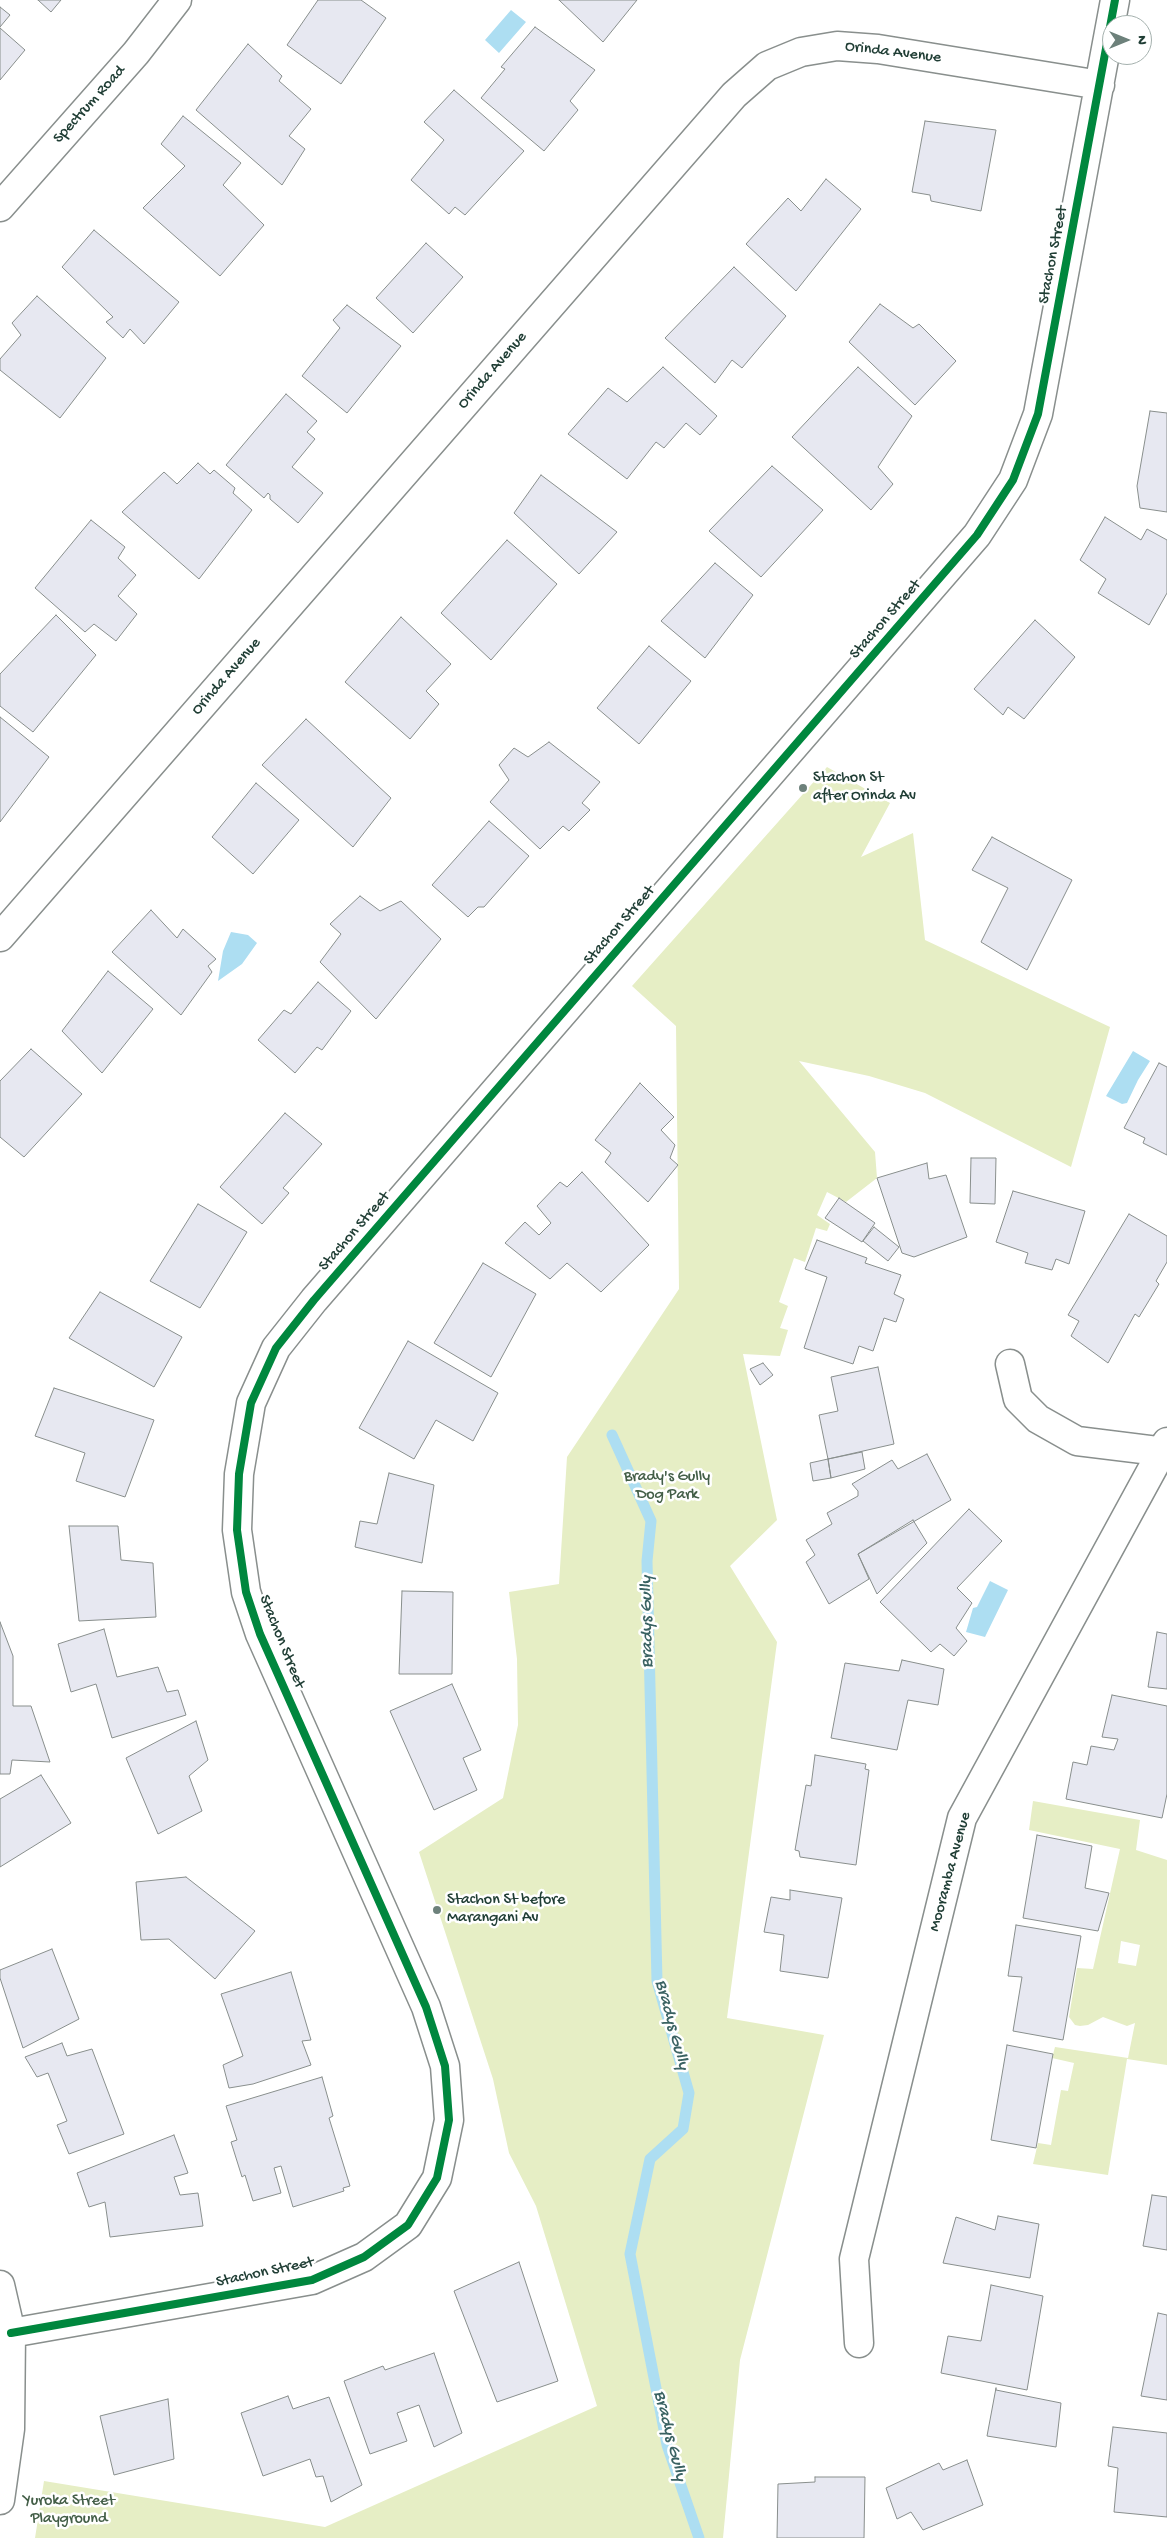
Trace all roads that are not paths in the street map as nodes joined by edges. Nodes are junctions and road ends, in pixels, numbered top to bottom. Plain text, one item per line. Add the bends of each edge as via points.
1 (177, 0) edge
2 (1115, 0) edge
3 (1100, 85) junction
4 (0, 207) edge
5 (0, 937) edge
6 (1010, 1364) dead end
7 (1165, 1448) edge
8 (0, 2285) edge
9 (11, 2333) junction
10 (859, 2343) dead end
11 (0, 2500) edge

1 - 4 street, Spectrum Road via 136,53
2 - 3 street, Stachon Street
3 - 5 street, Orinda Avenue via 878,49 837,46 801,52 767,66 734,95
3 - 9 street, Stachon Street via 1038,414 1013,480 993,512 977,535 314,1300 276,1348 251,1403 239,1474 237,1530 246,1592 260,1634 426,2006 445,2066 449,2120 437,2178 408,2225 364,2257 312,2280
6 - 7 street via 1018,1399 1038,1418 1077,1441
7 - 10 street, Mooramba Avenue via 962,1818 854,2259
8 - 9 street
9 - 11 street via 10,2429

